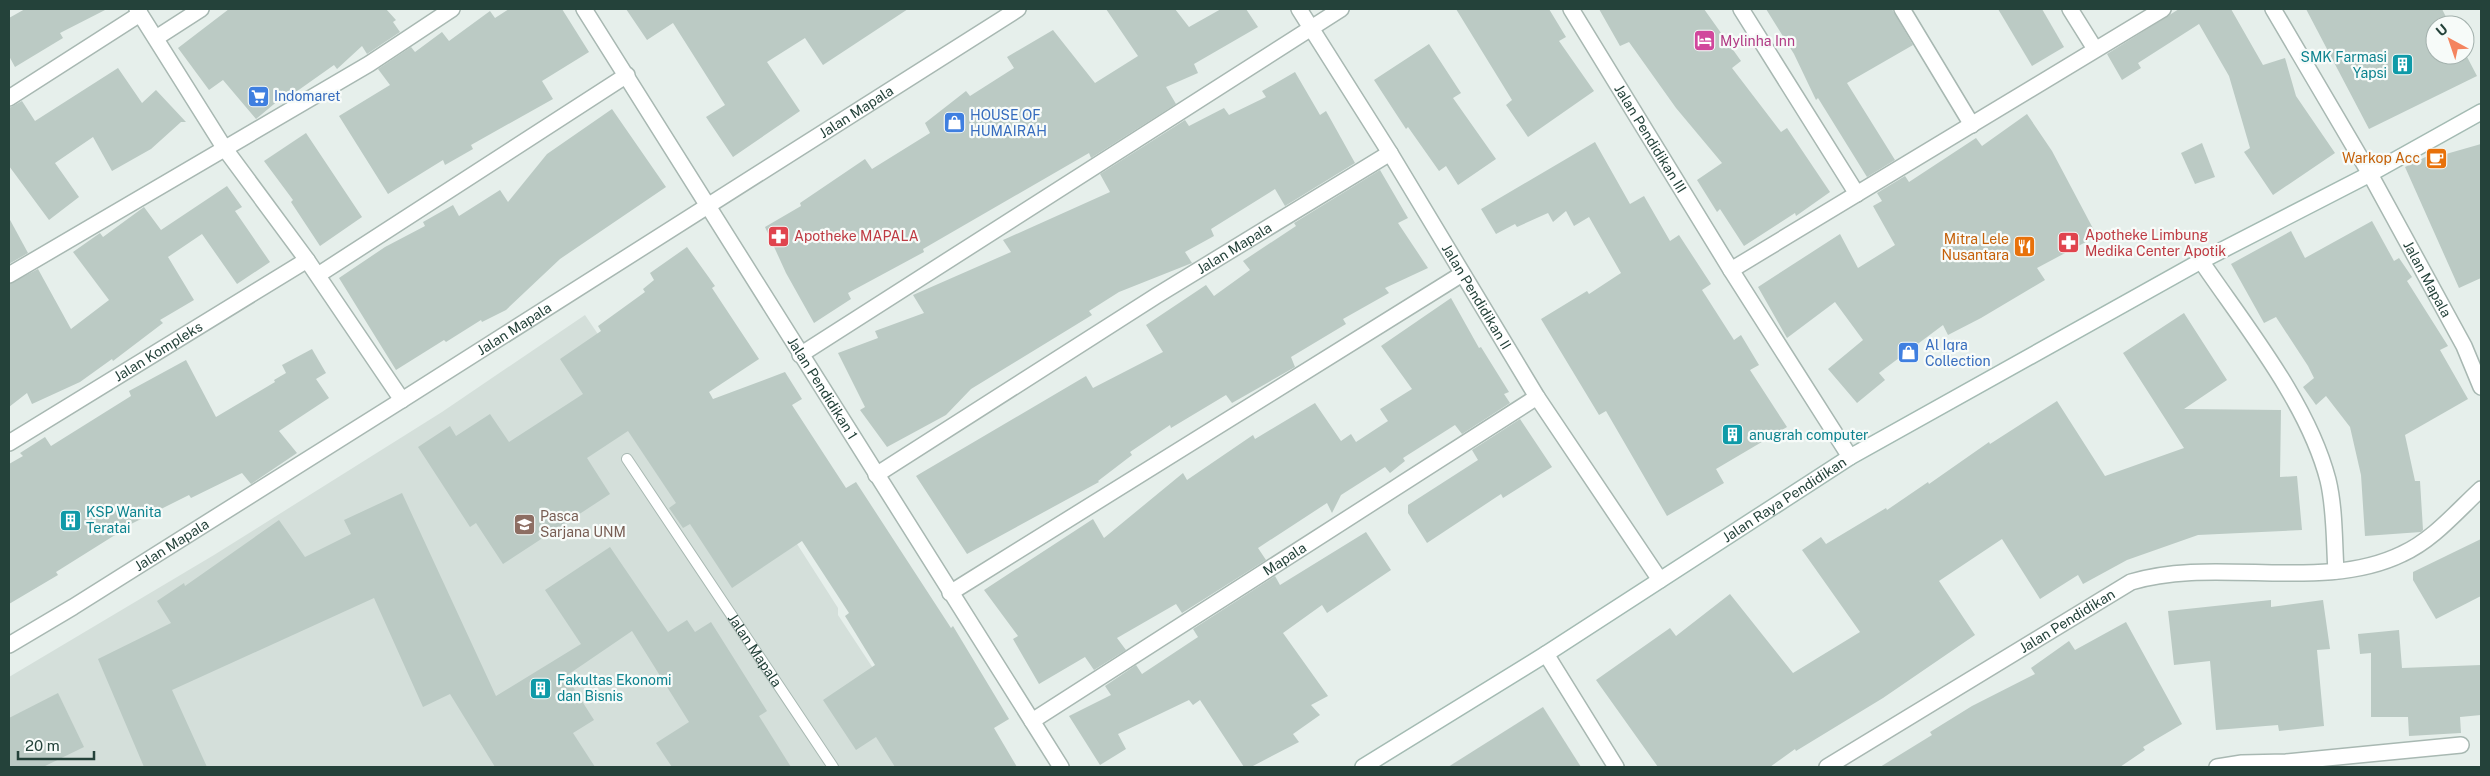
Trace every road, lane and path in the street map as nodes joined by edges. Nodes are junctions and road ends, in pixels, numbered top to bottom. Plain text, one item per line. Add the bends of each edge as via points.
1 (201, 9) edge
2 (452, 9) edge
3 (584, 9) edge
4 (1018, 9) edge
5 (1299, 9) edge
6 (1341, 9) edge
7 (1571, 9) edge
8 (1741, 9) edge
9 (1902, 9) edge
10 (2070, 9) edge
11 (2162, 9) edge
12 (2273, 9) edge
13 (139, 12) edge
14 (1310, 29) junction
15 (156, 38) junction
16 (2095, 50) junction
17 (627, 75) junction
18 (9, 98) edge
19 (2481, 112) edge
20 (1972, 125) junction
21 (225, 149) junction
22 (1390, 153) junction
23 (2370, 174) junction
24 (1857, 194) junction
25 (708, 206) junction
26 (307, 260) junction
27 (2202, 261) junction
28 (1730, 270) junction
29 (1462, 274) junction
30 (9, 275) edge
31 (318, 275) junction
32 (800, 355) junction
33 (2481, 387) edge
34 (1537, 397) junction
35 (402, 400) junction
36 (9, 443) edge
37 (1850, 457) junction
38 (626, 459) dead end
39 (876, 475) junction
40 (2481, 489) edge
41 (2336, 571) junction
42 (1660, 580) junction
43 (950, 593) junction
44 (9, 645) edge
45 (1546, 654) junction
46 (1032, 721) junction
47 (2461, 745) dead end
48 (2335, 761) edge
49 (1833, 766) edge
50 (833, 767) edge
51 (1061, 767) edge
52 (1363, 767) edge
53 (1616, 767) edge
54 (2217, 767) edge

1 - 15 street
2 - 21 street via 369,64
3 - 17 street, Jalan Pendidikan 1
4 - 25 street, Jalan Mapala
5 - 14 street, Jalan Pendidikan II
6 - 14 street
7 - 28 street, Jalan Pendidikan III
8 - 24 street
9 - 20 street
10 - 16 street
11 - 16 street
12 - 23 street, Jalan Mapala
13 - 15 street
13 - 18 street
14 - 22 street, Jalan Pendidikan II
14 - 32 street
15 - 21 street
16 - 20 street
17 - 25 street, Jalan Pendidikan 1
17 - 31 street
19 - 23 street, Jalan Raya Pendidikan
20 - 24 street
21 - 26 street
21 - 30 street
22 - 29 street, Jalan Pendidikan II
22 - 39 street, Jalan Mapala via 1156,296
23 - 27 street, Jalan Raya Pendidikan
23 - 33 street, Jalan Mapala via 2464,346
24 - 28 street
25 - 32 street, Jalan Pendidikan 1
25 - 35 street, Jalan Mapala
26 - 31 street
26 - 36 street, Jalan Kompleks
27 - 37 street, Jalan Raya Pendidikan
27 - 41 street via 2310,428 2328,480
28 - 37 street, Jalan Pendidikan III
29 - 34 street, Jalan Pendidikan II
29 - 43 street
31 - 35 street
32 - 39 street, Jalan Pendidikan 1
34 - 42 street, Jalan Pendidikan II
34 - 46 street, Mapala
35 - 44 street, Jalan Mapala
37 - 42 street, Jalan Raya Pendidikan
38 - 50 lane, Jalan Mapala
39 - 43 street, Jalan Pendidikan 1
40 - 41 street, Jalan Pendidikan via 2434,533 2402,555 2369,566
41 - 49 street, Jalan Pendidikan via 2197,573 2131,582
42 - 45 street, Jalan Raya Pendidikan
43 - 46 street, Jalan Pendidikan 1
45 - 52 street, Jalan Raya Pendidikan
45 - 53 street
46 - 51 street, Jalan Pendidikan 1
47 - 48 street
48 - 54 street via 2242,763

